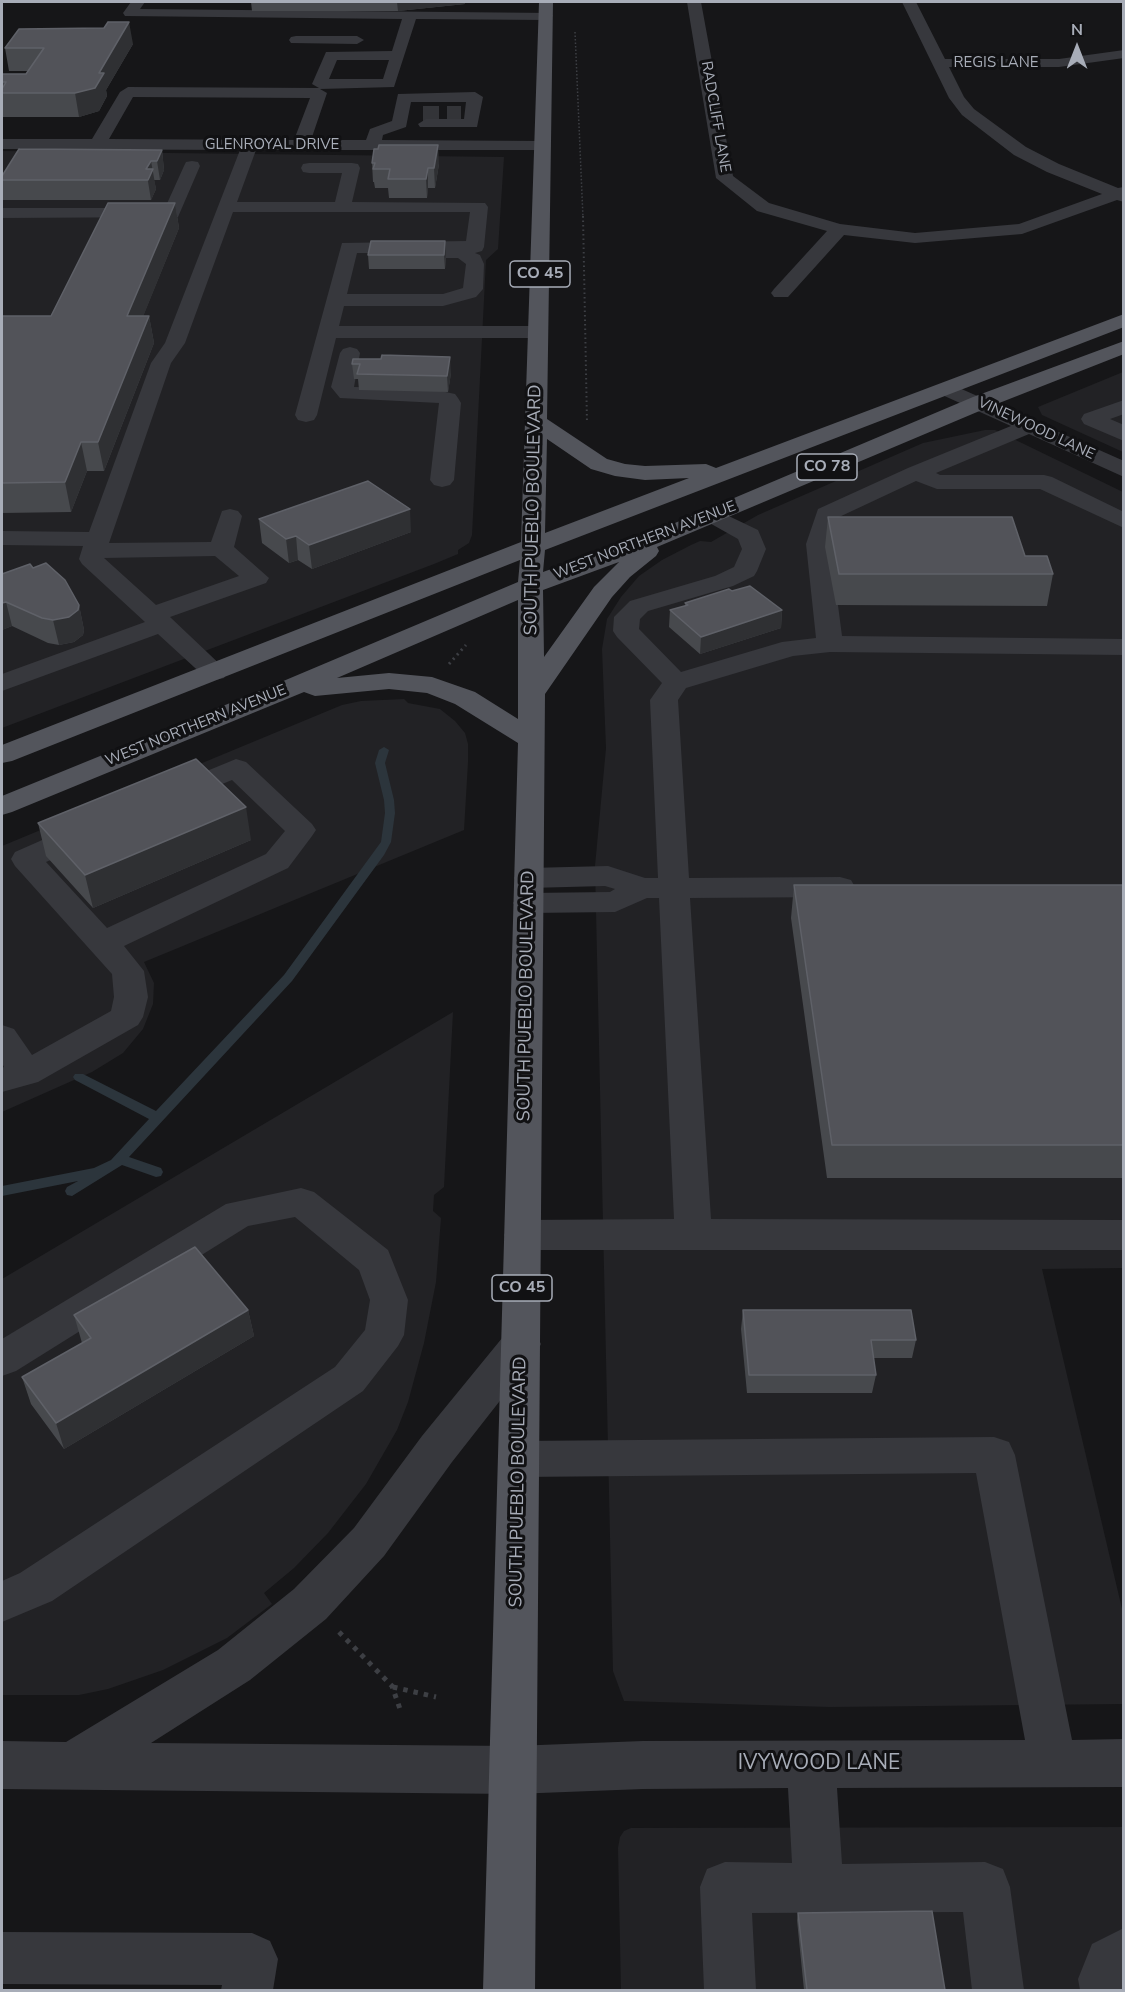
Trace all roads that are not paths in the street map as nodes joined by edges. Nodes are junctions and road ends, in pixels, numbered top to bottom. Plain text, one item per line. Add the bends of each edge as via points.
1 (138, 2) edge
2 (694, 2) edge
3 (909, 2) edge
4 (546, 9) edge
5 (303, 20) junction
6 (402, 31) junction
7 (296, 40) junction
8 (367, 40) dead end
9 (1124, 54) edge
10 (940, 63) junction
11 (423, 110) tunnel mouth
12 (401, 115) junction
13 (133, 124) dead end
14 (109, 125) junction
15 (84, 127) dead end
16 (2, 144) edge
17 (98, 144) junction
18 (250, 144) junction
19 (301, 145) junction
20 (373, 145) junction
21 (543, 146) junction
22 (2, 159) edge
23 (226, 167) junction
24 (263, 167) dead end
25 (297, 168) dead end
26 (179, 169) junction
27 (390, 194) edge
28 (428, 194) edge
29 (1121, 194) edge
30 (343, 200) junction
31 (226, 207) junction
32 (463, 207) junction
33 (2, 213) edge
34 (455, 227) dead end
35 (477, 227) junction
36 (219, 228) junction
37 (241, 228) dead end
38 (353, 228) dead end
39 (839, 229) junction
40 (348, 250) junction
41 (781, 293) dead end
42 (336, 300) junction
43 (1124, 320) edge
44 (329, 326) junction
45 (538, 326) junction
46 (450, 332) junction
47 (1124, 347) edge
48 (322, 353) junction
49 (350, 353) junction
50 (372, 353) dead end
51 (448, 354) edge
52 (948, 389) junction
53 (981, 402) junction
54 (1124, 406) edge
55 (306, 415) dead end
56 (536, 422) junction
57 (1030, 426) junction
58 (1124, 434) edge
59 (749, 464) junction
60 (1124, 470) edge
61 (916, 473) junction
62 (442, 480) dead end
63 (230, 516) dead end
64 (714, 516) junction
65 (1124, 521) edge
66 (665, 536) junction
67 (90, 543) junction
68 (533, 546) junction
69 (7, 549) edge
70 (221, 549) junction
71 (530, 586) junction
72 (157, 619) junction
73 (830, 644) junction
74 (1124, 647) edge
75 (215, 672) junction
76 (676, 682) junction
77 (2, 683) edge
78 (532, 693) junction
79 (272, 696) junction
80 (532, 740) junction
81 (2, 755) edge
82 (152, 804) edge
83 (2, 806) edge
84 (110, 822) edge
85 (874, 887) edge
86 (658, 888) junction
87 (529, 891) junction
88 (103, 944) junction
89 (2, 1037) edge
90 (14, 1077) edge
91 (693, 1234) junction
92 (523, 1235) junction
93 (1124, 1235) edge
94 (521, 1344) junction
95 (2, 1359) edge
96 (519, 1459) junction
97 (2, 1602) edge
98 (1053, 1763) junction
99 (1124, 1763) edge
100 (74, 1764) junction
101 (811, 1764) junction
102 (2, 1765) edge
103 (514, 1770) junction
104 (852, 1899) junction
105 (1124, 1954) edge
106 (2, 1958) edge
107 (247, 1990) edge
108 (509, 1990) edge
109 (730, 1990) edge
110 (998, 1990) edge
111 (1107, 1990) edge

1 - 5 street via 130,13
2 - 39 street, RADCLIFF LANE via 725,178 763,207
3 - 10 street
4 - 6 street
4 - 21 main road, SOUTH PUEBLO BOULEVARD / CO 45
5 - 6 street
5 - 7 street
6 - 7 street via 396,62 328,62 290,55
7 - 8 street
9 - 10 street, REGIS LANE via 1059,63
10 - 29 street via 957,98 992,131 1053,168
11 - 12 street
12 - 12 street via 471,124 467,110 475,97 404,97
12 - 20 street via 376,132
13 - 14 street
14 - 15 street
14 - 17 street
14 - 19 street via 119,107 313,108 302,125
16 - 17 street, GLENROYAL DRIVE
17 - 18 street, GLENROYAL DRIVE
18 - 19 street, GLENROYAL DRIVE
18 - 23 street
19 - 20 street, GLENROYAL DRIVE
20 - 21 street, GLENROYAL DRIVE
21 - 45 main road, SOUTH PUEBLO BOULEVARD / CO 45
22 - 26 street via 155,158
23 - 24 street
23 - 26 street
23 - 31 street
25 - 30 street via 352,168
26 - 33 street via 172,193 172,213
27 - 30 street
28 - 32 street via 457,195 463,198
29 - 39 street, RADCLIFF LANE via 1022,229 915,238
30 - 31 street
30 - 32 street
31 - 36 street
32 - 35 street via 479,207
34 - 35 street
35 - 40 street via 475,247
36 - 37 street
36 - 67 street
38 - 40 street
39 - 41 street
40 - 42 street
40 - 42 street via 462,254 475,264 473,288 463,296 443,300
42 - 44 street
43 - 52 main road, WEST NORTHERN AVENUE / CO 78
44 - 45 street
44 - 46 street
44 - 48 street
45 - 46 street
45 - 56 main road, SOUTH PUEBLO BOULEVARD / CO 45
46 - 51 street
47 - 53 main road, WEST NORTHERN AVENUE / CO 78
48 - 49 street
48 - 55 street
49 - 50 street
49 - 62 street via 344,390 357,395 440,396 450,403
52 - 53 street, VINEWOOD LANE
52 - 59 main road, WEST NORTHERN AVENUE / CO 78
53 - 57 street, VINEWOOD LANE
53 - 64 main road, WEST NORTHERN AVENUE / CO 78
54 - 58 street via 1092,419
56 - 59 main road via 585,457 623,471 694,472
56 - 68 main road, SOUTH PUEBLO BOULEVARD / CO 45
57 - 60 street, VINEWOOD LANE
57 - 61 street
59 - 68 main road, WEST NORTHERN AVENUE / CO 78
61 - 65 street via 937,482 1044,482
61 - 73 street via 826,514 818,544
63 - 70 street
64 - 66 main road, WEST NORTHERN AVENUE / CO 78
64 - 76 street via 749,535 754,549 745,571 639,606 627,617 626,631
66 - 71 main road, WEST NORTHERN AVENUE / CO 78
66 - 78 main road via 603,592
67 - 69 street
67 - 70 street
67 - 72 street via 91,559
68 - 71 main road, SOUTH PUEBLO BOULEVARD / CO 45
68 - 75 main road, WEST NORTHERN AVENUE / CO 78
70 - 72 street via 257,578
71 - 78 main road, SOUTH PUEBLO BOULEVARD / CO 45
71 - 79 main road, WEST NORTHERN AVENUE / CO 78
72 - 75 street
72 - 77 street
73 - 74 street
73 - 76 street via 791,648
75 - 81 main road, WEST NORTHERN AVENUE / CO 78
76 - 86 street via 664,700
78 - 80 main road, SOUTH PUEBLO BOULEVARD / CO 45
79 - 80 main road via 326,686 389,681 432,685 465,698
79 - 83 main road, WEST NORTHERN AVENUE / CO 78
80 - 87 main road, SOUTH PUEBLO BOULEVARD / CO 45
82 - 88 street via 236,768 301,830 277,861
84 - 88 street via 26,859
85 - 86 street
86 - 87 street via 608,876
86 - 91 street
87 - 92 main road, SOUTH PUEBLO BOULEVARD / CO 45
88 - 90 street via 128,971 131,997 126,1017
89 - 90 street
91 - 92 street
91 - 93 street
92 - 94 main road, SOUTH PUEBLO BOULEVARD / CO 45
94 - 96 main road, SOUTH PUEBLO BOULEVARD / CO 45
94 - 100 street via 436,1449 369,1542 310,1604 234,1665
95 - 97 street via 239,1214 301,1202 375,1261 389,1300 384,1335 349,1380 36,1587
96 - 98 street via 994,1455
96 - 103 main road, SOUTH PUEBLO BOULEVARD / CO 45
98 - 99 street, IVYWOOD LANE
98 - 101 street, IVYWOOD LANE
100 - 102 street, IVYWOOD LANE
100 - 103 street, IVYWOOD LANE
101 - 103 street, IVYWOOD LANE
101 - 104 street
103 - 108 main road, SOUTH PUEBLO BOULEVARD / CO 45
104 - 109 street via 725,1887
104 - 110 street via 985,1887
105 - 111 street via 1110,1962 1104,1979
106 - 107 street via 252,1959

